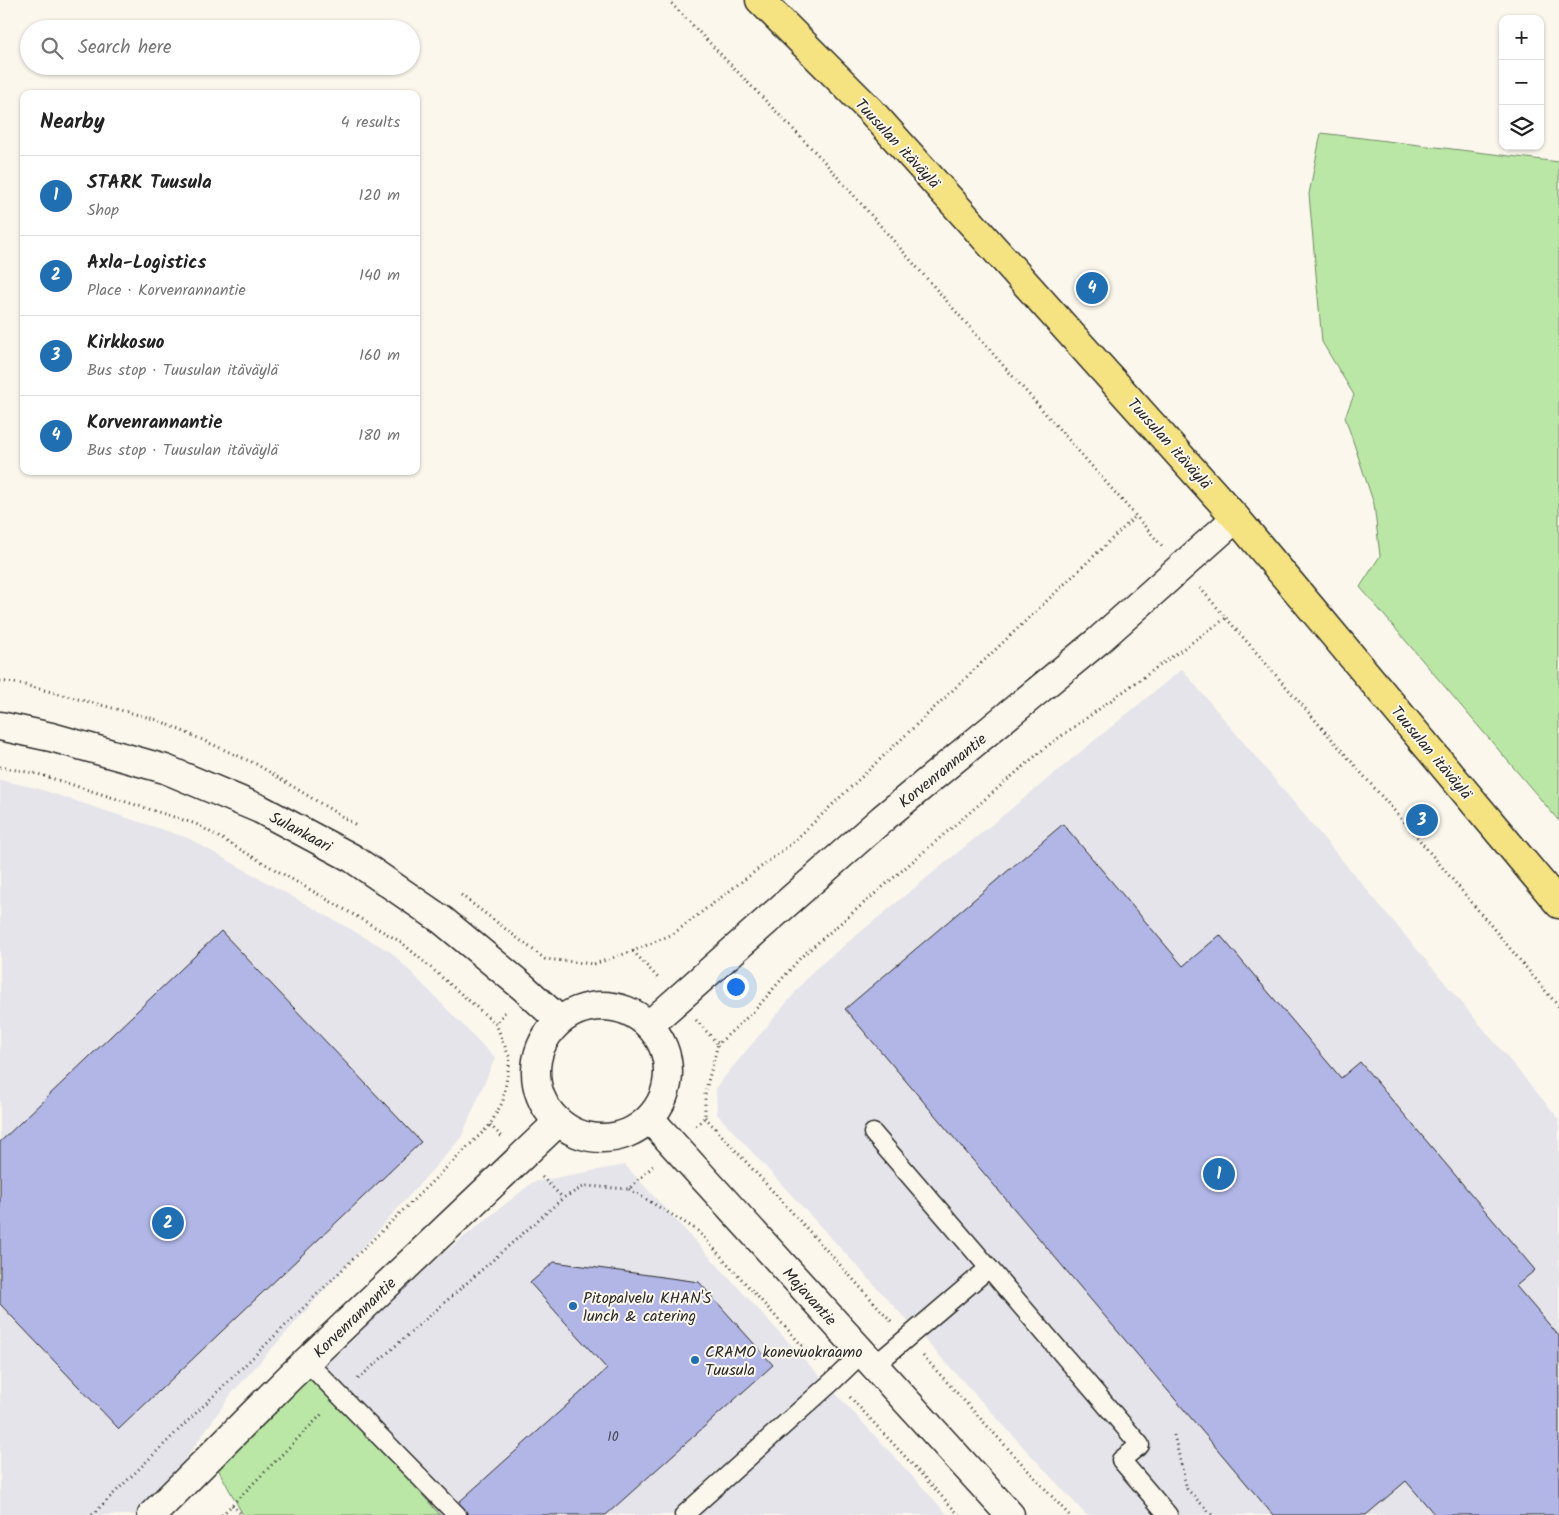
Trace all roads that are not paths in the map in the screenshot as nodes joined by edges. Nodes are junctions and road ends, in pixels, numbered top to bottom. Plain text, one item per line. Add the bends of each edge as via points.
1 (760, 0) edge
2 (1236, 518) junction
3 (0, 726) edge
4 (1559, 904) edge
5 (559, 1020) junction
6 (649, 1025) junction
7 (651, 1120) junction
8 (558, 1122) junction
9 (873, 1133) dead end
10 (989, 1268) junction
11 (868, 1359) junction
12 (307, 1362) junction
13 (152, 1515) edge
14 (457, 1515) edge
15 (684, 1515) edge
16 (1010, 1515) edge
17 (1168, 1515) edge

1 - 2 main road, Tuusulan itäväylä via 870,110
2 - 4 main road, Tuusulan itäväylä
2 - 6 street, Korvenrannantie via 1098,641 882,819
3 - 5 street, Sulankaari via 165,769 260,809 352,858 442,920
5 - 6 street via 576,1010 595,1005 615,1006 633,1013
5 - 8 street via 544,1038 536,1059 536,1082 543,1104
6 - 7 street via 661,1042 668,1061 668,1082
7 - 8 street via 614,1137 594,1138 575,1133
7 - 11 street, Majavantie
8 - 12 street, Korvenrannantie
9 - 10 lane
10 - 11 lane via 907,1338
10 - 17 lane via 1140,1445 1122,1460
11 - 15 lane via 834,1380
11 - 16 street, Majavantie
12 - 13 street, Korvenrannantie
12 - 14 lane

